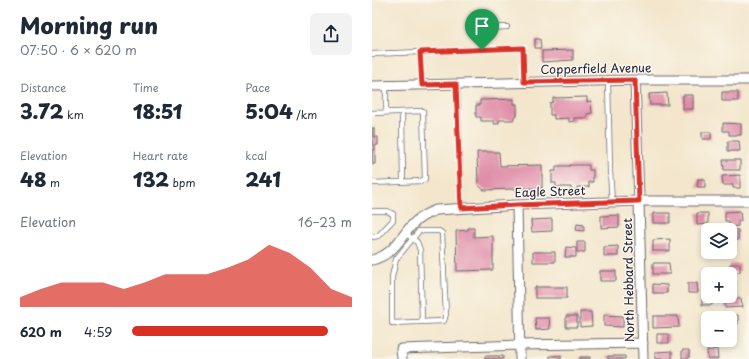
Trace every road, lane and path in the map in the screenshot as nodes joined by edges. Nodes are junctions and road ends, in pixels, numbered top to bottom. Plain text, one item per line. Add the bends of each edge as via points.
1 (507, 27) dead end
2 (482, 50) junction
3 (420, 52) junction
4 (372, 54) edge
5 (635, 80) junction
6 (749, 80) edge
7 (608, 81) junction
8 (524, 82) junction
9 (456, 84) junction
10 (422, 85) junction
11 (372, 86) edge
12 (386, 86) junction
13 (386, 112) junction
14 (402, 112) junction
15 (372, 113) edge
16 (403, 182) junction
17 (372, 183) edge
18 (639, 201) junction
19 (749, 201) edge
20 (612, 202) junction
21 (517, 205) junction
22 (461, 208) junction
23 (372, 211) edge
24 (409, 236) junction
25 (372, 237) edge
26 (372, 260) edge
27 (422, 322) junction
28 (643, 343) junction
29 (520, 345) junction
30 (402, 359) edge
31 (520, 359) edge
32 (643, 359) edge

1 - 2 lane via 484,28
2 - 3 lane
2 - 8 lane via 523,48
3 - 4 lane
3 - 10 lane
5 - 6 street, Copperfield Avenue
5 - 7 street, Copperfield Avenue
5 - 18 street, North Hebbard Street
7 - 8 street, Copperfield Avenue
7 - 20 lane
8 - 9 street, Copperfield Avenue
9 - 10 street, Copperfield Avenue
9 - 22 lane
10 - 12 street, Copperfield Avenue
11 - 12 street, Copperfield Avenue
12 - 13 lane
13 - 14 lane
13 - 15 lane
14 - 16 lane
14 - 16 lane via 423,111 425,179
16 - 17 lane
18 - 19 street, Eagle Street
18 - 20 street, Eagle Street
18 - 28 street, North Hebbard Street
20 - 21 street, Eagle Street
21 - 22 street, Eagle Street
21 - 29 street
22 - 24 street, Eagle Street via 436,210 424,214 414,223
23 - 25 lane via 388,211 392,214 392,220 378,236
24 - 26 street, Eagle Street via 391,251
24 - 27 lane via 417,242 420,250
24 - 27 lane via 396,259 392,276 392,323
24 - 27 lane via 439,230 442,233 446,314 444,321
28 - 29 street
28 - 32 street, North Hebbard Street
29 - 30 street via 401,349
29 - 31 street

